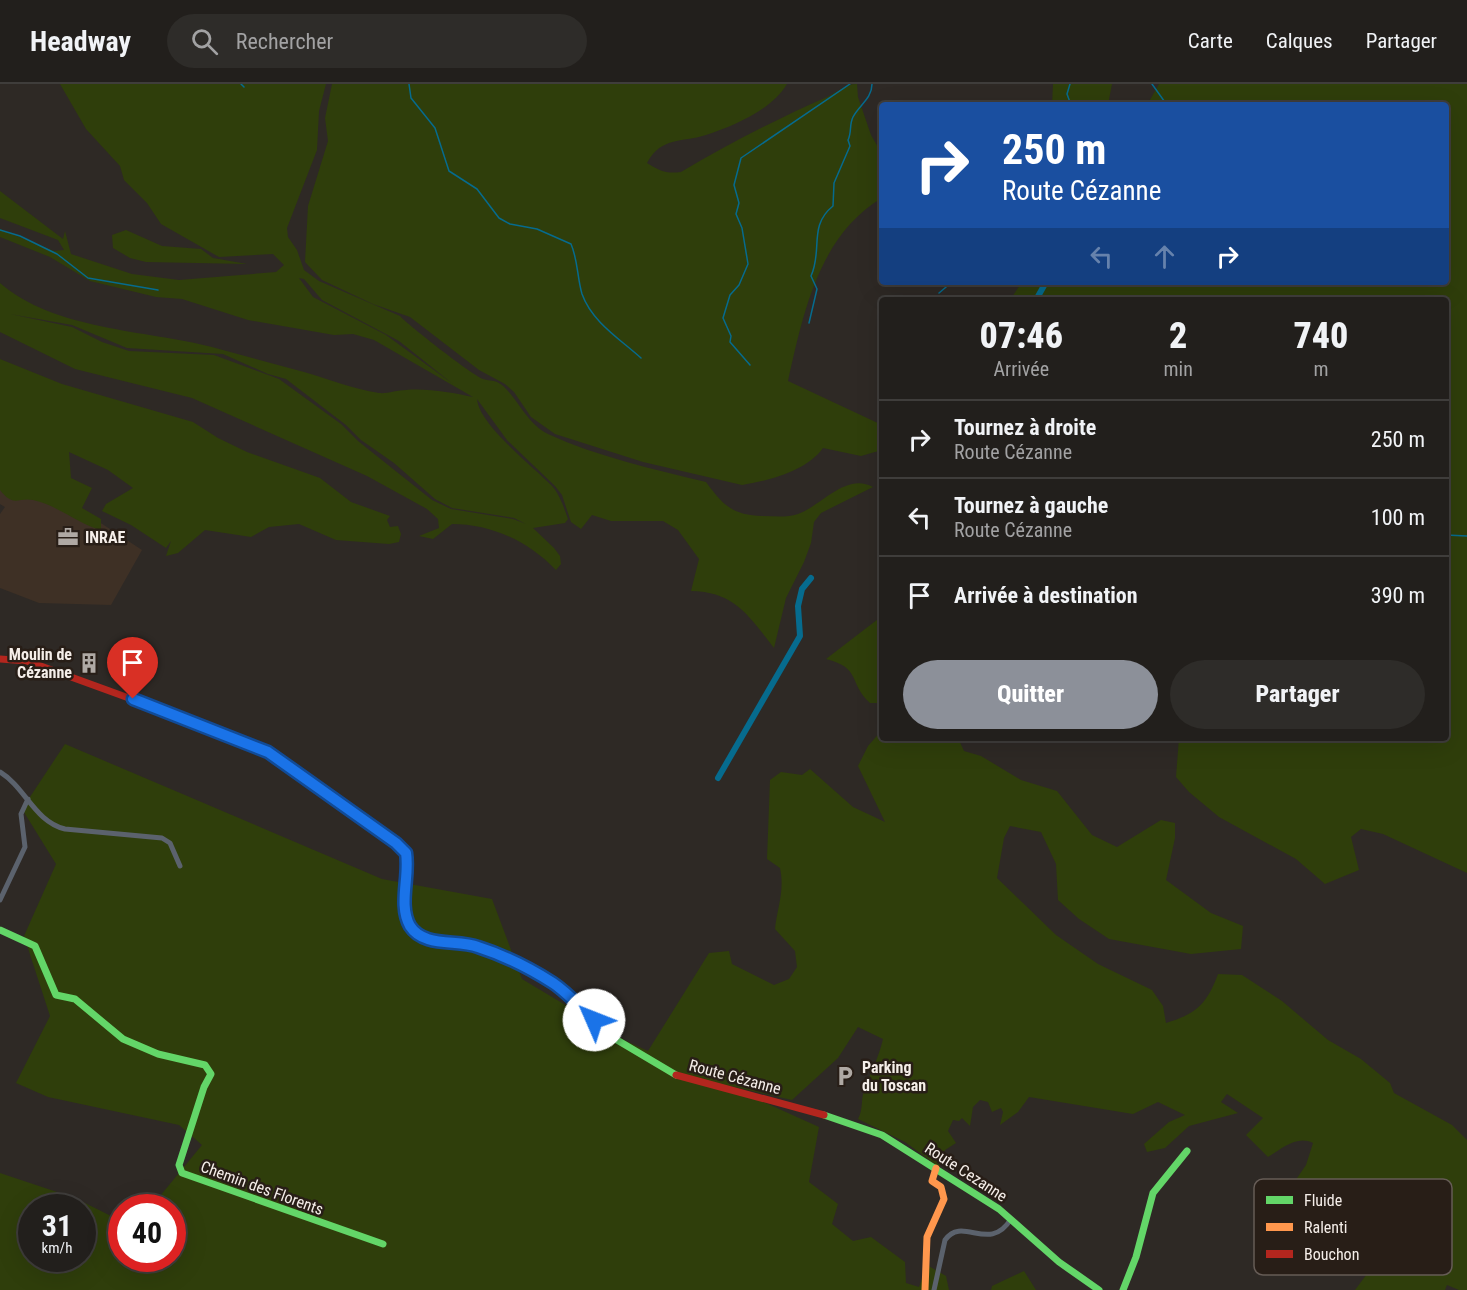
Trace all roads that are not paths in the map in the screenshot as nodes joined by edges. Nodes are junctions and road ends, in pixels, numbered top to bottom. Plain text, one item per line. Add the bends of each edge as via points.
1 (0, 659) edge
2 (0, 772) edge
3 (28, 799) junction
4 (180, 866) dead end
5 (3, 884) edge
6 (0, 900) edge
7 (0, 930) edge
8 (801, 1108) joint
9 (1186, 1151) dead end
10 (936, 1168) junction
11 (1011, 1219) junction
12 (383, 1244) dead end
13 (925, 1290) edge
14 (934, 1290) edge
15 (1099, 1290) edge
16 (1123, 1290) edge

1 - 8 street, Route Cézanne via 32,662 268,752 403,849 407,861 405,905 416,933 432,940 477,946 554,983 604,1030 686,1079
2 - 3 street via 18,785
3 - 4 street via 58,827 166,839
3 - 5 street via 21,814 25,847
5 - 6 street
7 - 12 street, Chemin des Florents via 35,946 56,995 75,999 123,1039 158,1054 205,1065 211,1074 179,1165 182,1173
8 - 10 street, Route Cezanne via 882,1136
9 - 16 street via 1150,1199
10 - 11 street, Route Cezanne
10 - 13 street via 932,1181 940,1187 944,1200 927,1237
11 - 14 street via 998,1234 991,1236 961,1230 950,1233
11 - 15 street, Route Cezanne via 1059,1262

